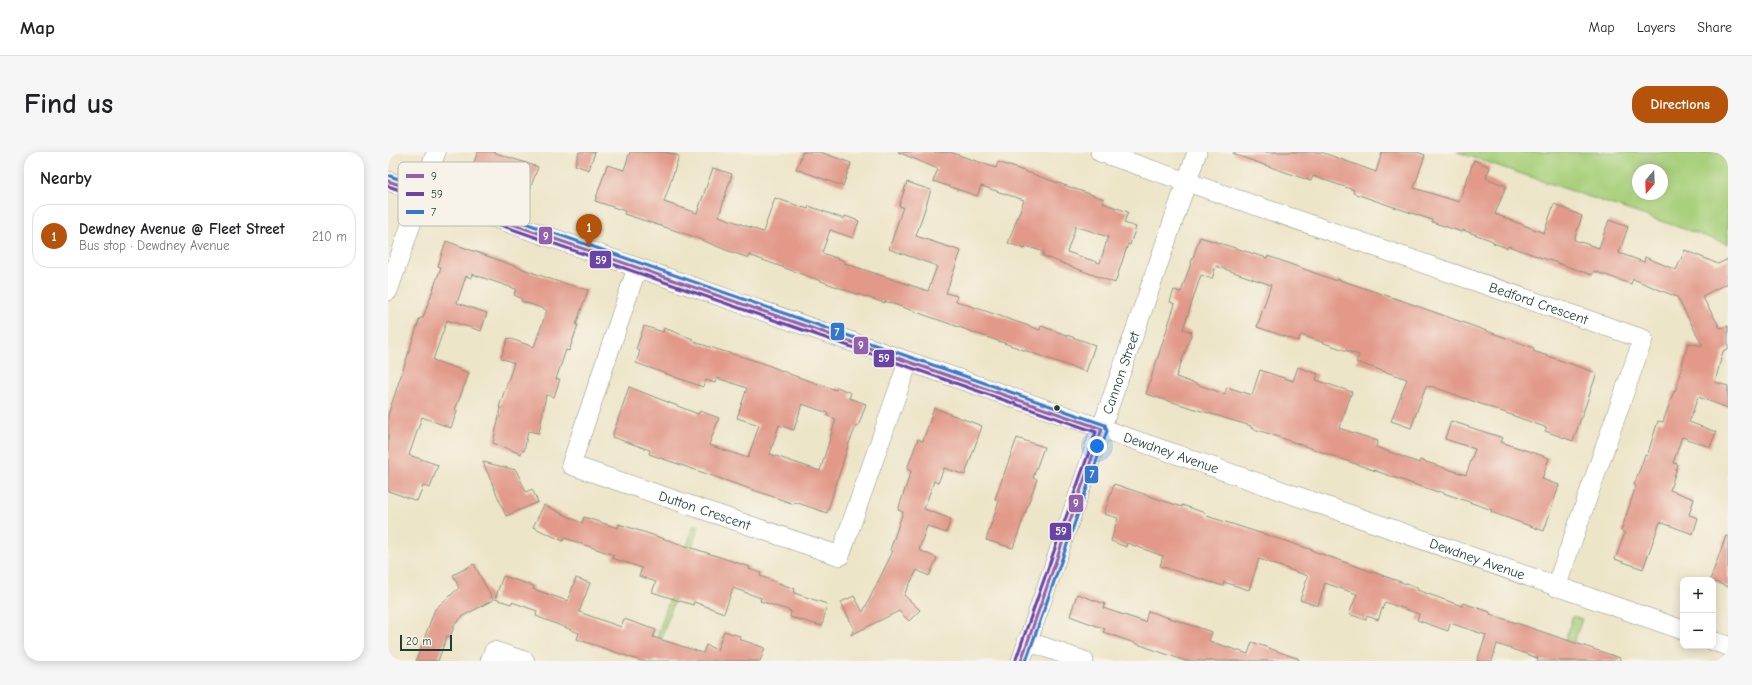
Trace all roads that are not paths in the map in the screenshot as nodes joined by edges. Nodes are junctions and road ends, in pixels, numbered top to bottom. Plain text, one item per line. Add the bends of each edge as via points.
1 (436, 152) edge
2 (1100, 152) edge
3 (1197, 152) edge
4 (433, 162) edge
5 (388, 181) edge
6 (1187, 182) junction
7 (398, 185) edge
8 (411, 226) edge
9 (517, 226) edge
10 (638, 268) junction
11 (388, 291) edge
12 (908, 362) junction
13 (1102, 429) junction
14 (1556, 587) junction
15 (1680, 629) edge
16 (1027, 641) junction
17 (1716, 642) edge
18 (1728, 646) edge
19 (490, 661) edge
20 (525, 661) edge
21 (1021, 661) edge
22 (1084, 661) edge

1 - 4 street
2 - 6 street
3 - 6 street, Cannon Street
5 - 7 street, Dewdney Avenue
6 - 13 street, Cannon Street
6 - 14 street, Bedford Crescent via 1643,339
8 - 11 street
9 - 10 street, Dewdney Avenue
10 - 12 street, Dewdney Avenue
10 - 12 street, Dutton Crescent via 571,465 840,556
12 - 13 street, Dewdney Avenue
13 - 14 street, Dewdney Avenue
13 - 16 street, Cannon Street
14 - 15 street, Dewdney Avenue
16 - 21 street, Cannon Street
16 - 22 street
17 - 18 street
19 - 20 street via 494,651

